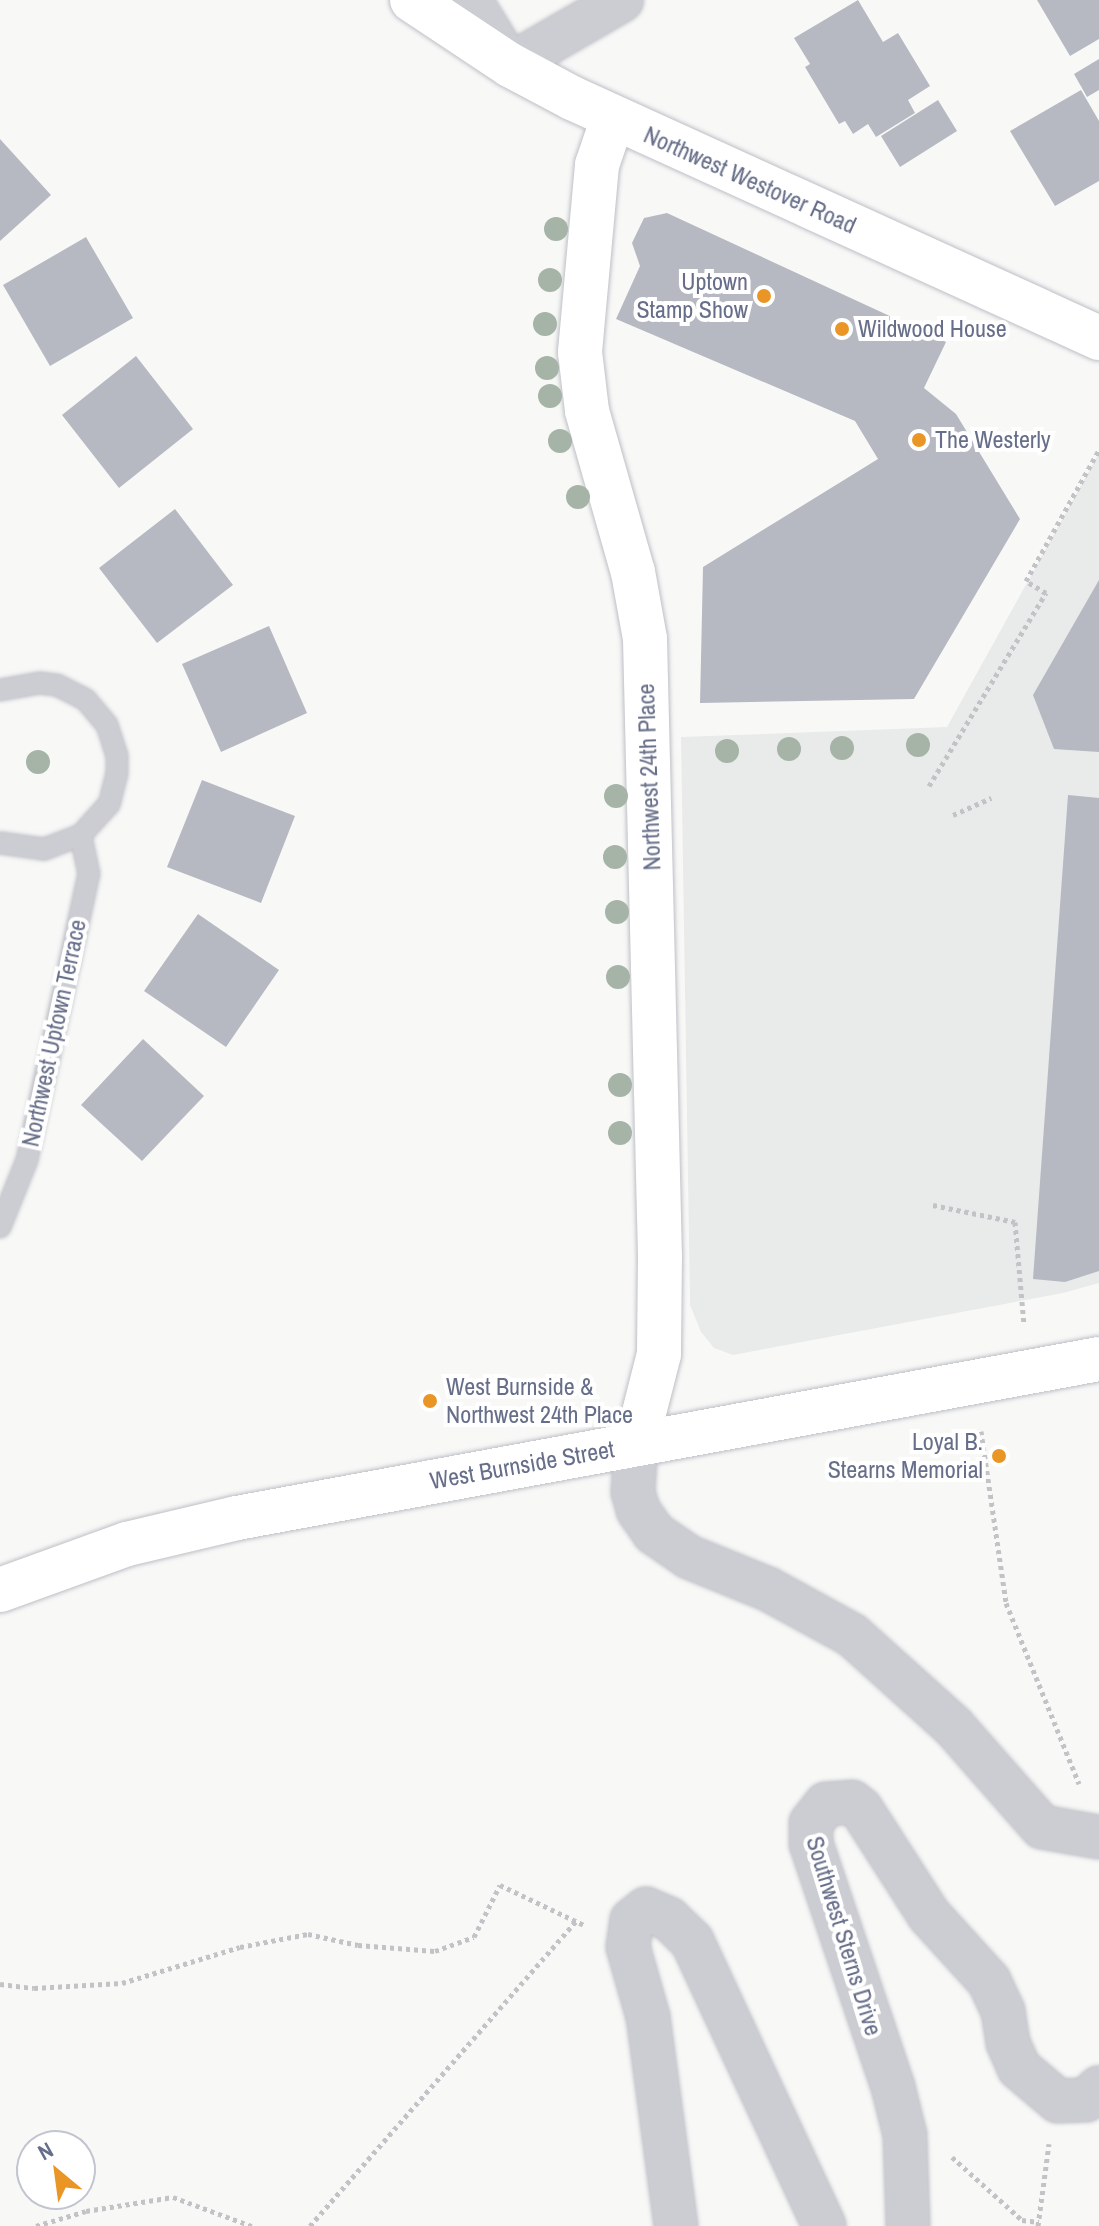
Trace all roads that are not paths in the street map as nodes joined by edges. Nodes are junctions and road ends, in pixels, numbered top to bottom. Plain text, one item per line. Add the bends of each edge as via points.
1 (412, 0) edge
2 (470, 0) edge
3 (622, 0) edge
4 (510, 65) junction
5 (613, 118) junction
6 (1099, 338) edge
7 (0, 690) edge
8 (81, 835) junction
9 (0, 843) edge
10 (0, 1227) edge
11 (1099, 1359) edge
12 (636, 1444) junction
13 (0, 1590) edge
14 (1090, 1837) edge
15 (1099, 2088) edge
16 (676, 2226) edge
17 (824, 2226) edge
18 (908, 2226) edge

1 - 4 street, Northwest Westover Road
2 - 4 street
3 - 4 street
4 - 5 street, Northwest Westover Road
5 - 6 street, Northwest Westover Road
5 - 12 street, Northwest 24th Place via 597,165 580,352 587,411 641,607 651,784 659,1354
7 - 8 lane via 24,683 57,685 86,700 107,725 117,756 115,789 100,818
8 - 9 lane via 44,849
8 - 10 lane, Northwest Uptown Terrace via 89,874 27,1160
11 - 12 street, West Burnside Street
12 - 13 street, West Burnside Street via 225,1521 127,1544
12 - 14 street via 633,1492 654,1533 689,1557 768,1589 852,1635 954,1727 1042,1827
15 - 18 street, Southwest Sterns Drive via 1086,2100 1058,2101 1019,2068 989,1981 929,1915 861,1809 839,1800 826,1804 809,1833 811,1844 893,2087 905,2135
16 - 17 street via 648,2017 628,1947 632,1920 646,1909 669,1919 692,1941

